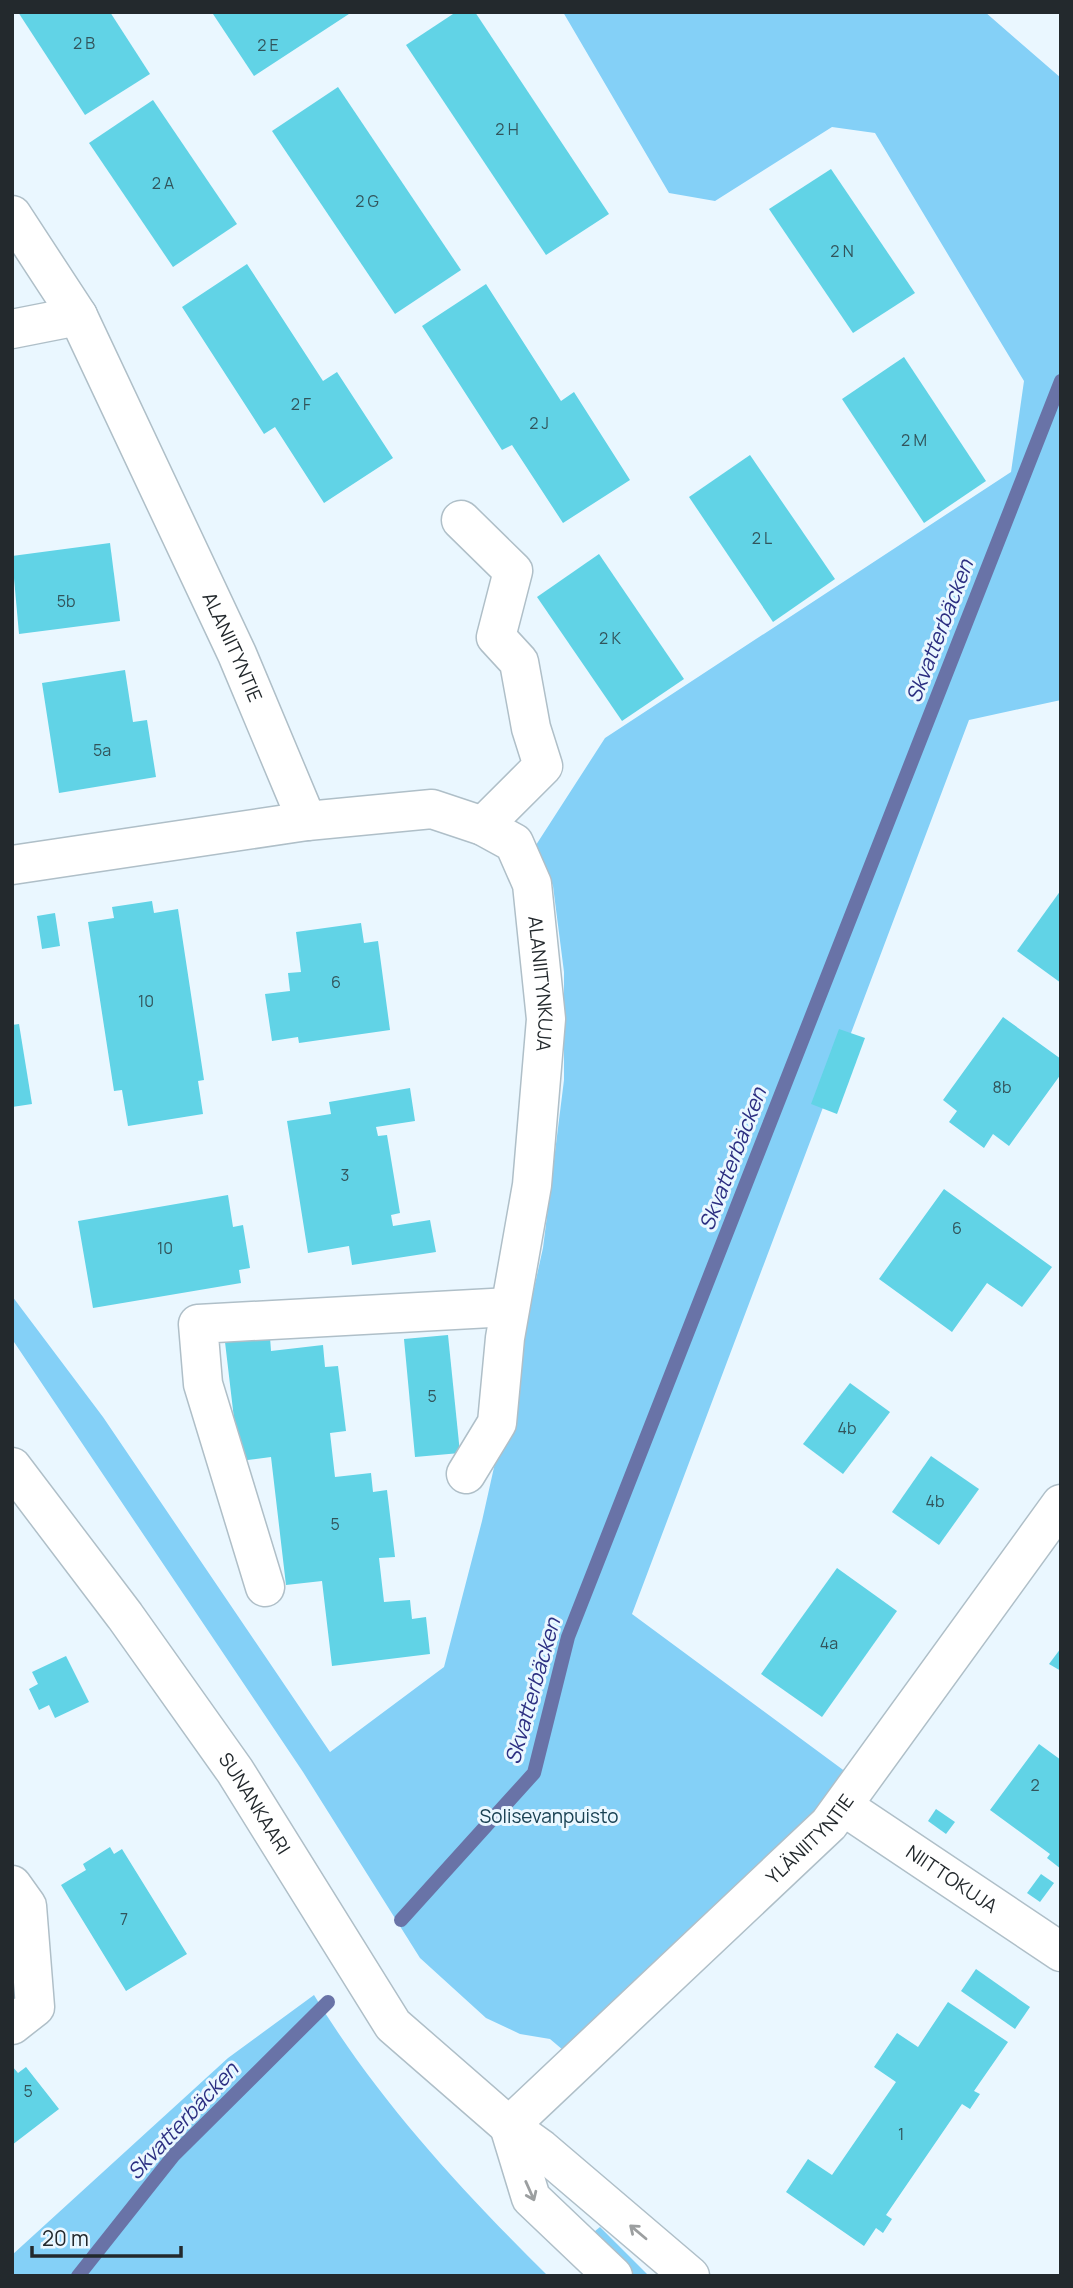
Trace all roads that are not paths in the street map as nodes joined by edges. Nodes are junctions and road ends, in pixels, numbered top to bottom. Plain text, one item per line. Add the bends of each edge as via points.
1 (12, 215) edge
2 (78, 316) junction
3 (12, 329) edge
4 (461, 520) dead end
5 (307, 821) junction
6 (483, 826) junction
7 (12, 865) edge
8 (508, 1323) junction
9 (12, 1467) edge
10 (466, 1474) dead end
11 (1061, 1504) edge
12 (265, 1587) dead end
13 (842, 1806) junction
14 (12, 1885) edge
15 (1061, 1952) edge
16 (12, 2025) edge
17 (509, 2126) junction
18 (613, 2276) edge
19 (690, 2276) edge

1 - 2 street, ALANIITYNTIE
2 - 3 street
2 - 5 street, ALANIITYNTIE via 237,654
4 - 6 street via 513,571 496,637 519,662 542,766
5 - 6 street, ALANIITYNKUJA via 432,809
5 - 7 street
6 - 8 street, ALANIITYNKUJA via 514,843 533,884 546,1019 532,1185
8 - 10 street, ALANIITYNKUJA via 497,1423
8 - 12 street via 198,1324 203,1384
9 - 17 street, SUNANKAARI via 235,1772 393,2025
11 - 13 street, YLÄNIITYNTIE
13 - 15 street, NIITTOKUJA
13 - 17 street, YLÄNIITYNTIE via 829,1824
14 - 16 street via 27,1906 35,2007
17 -> 18 street via 531,2198
19 -> 17 street, SUNANKAARI

